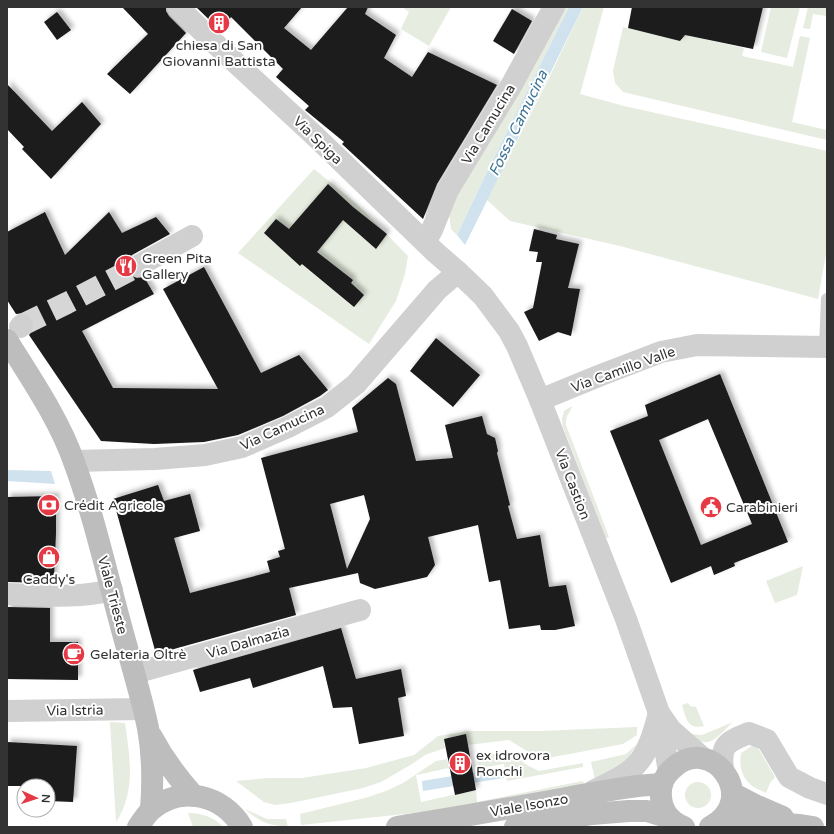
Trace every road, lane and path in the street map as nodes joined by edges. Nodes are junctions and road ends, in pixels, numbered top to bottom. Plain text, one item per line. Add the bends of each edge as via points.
1 (178, 7) edge
2 (554, 7) edge
3 (192, 236) dead end
4 (425, 242) junction
5 (138, 266) tunnel mouth
6 (458, 272) junction
7 (827, 299) edge
8 (17, 330) edge
9 (826, 347) edge
10 (540, 400) junction
11 (74, 461) junction
12 (112, 590) junction
13 (7, 594) edge
14 (360, 610) dead end
15 (135, 673) junction
16 (7, 711) edge
17 (659, 713) junction
18 (146, 719) junction
19 (704, 759) junction
20 (723, 770) junction
21 (665, 778) junction
22 (732, 793) junction
23 (589, 794) junction
24 (827, 794) edge
25 (194, 796) junction
26 (151, 810) junction
27 (678, 824) edge
28 (717, 824) edge
29 (807, 826) edge
30 (138, 827) edge
31 (242, 827) edge
32 (397, 827) edge
33 (516, 827) edge

1 - 4 street, Via Spiga
2 - 4 street, Via Camucina via 511,86 448,190
3 - 5 street
4 - 6 street, Via Spiga
6 - 10 street, Via Castion via 483,296 509,331
6 - 11 street, Via Camucina via 437,290 356,384 327,407 288,427 242,447 205,455
7 - 9 lane
8 - 11 main road, Viale Trieste via 37,389
9 - 10 street, Via Camillo Valle via 697,345 661,352
10 - 17 street, Via Castion via 626,619
11 - 12 main road, Viale Trieste
12 - 13 street via 79,596
12 - 15 main road, Viale Trieste
14 - 15 street, Via Dalmazia
15 - 18 main road, Viale Trieste
16 - 18 street, Via Istria
17 - 19 street, Via Castion via 671,730
17 - 21 street, Via Castion
17 - 23 street via 648,747 636,765
18 - 25 main road, Viale Trieste via 161,753 173,772
18 - 26 main road, Viale Trieste via 152,768
19 - 20 main road
19 - 21 main road via 684,760
20 - 22 main road via 731,784
20 - 24 street via 721,756 726,745 750,733 767,740 789,777
21 - 23 main road, Viale Isonzo via 642,785
21 - 27 main road, Viale Isonzo via 661,796 663,808
22 - 28 main road via 728,810
22 - 29 main road
23 - 32 main road, Viale Isonzo
25 - 26 main road via 175,797
25 - 31 main road via 213,800 222,805
26 - 30 main road
27 - 33 main road, Viale Isonzo via 647,811 629,811 592,814
28 - 29 main road

